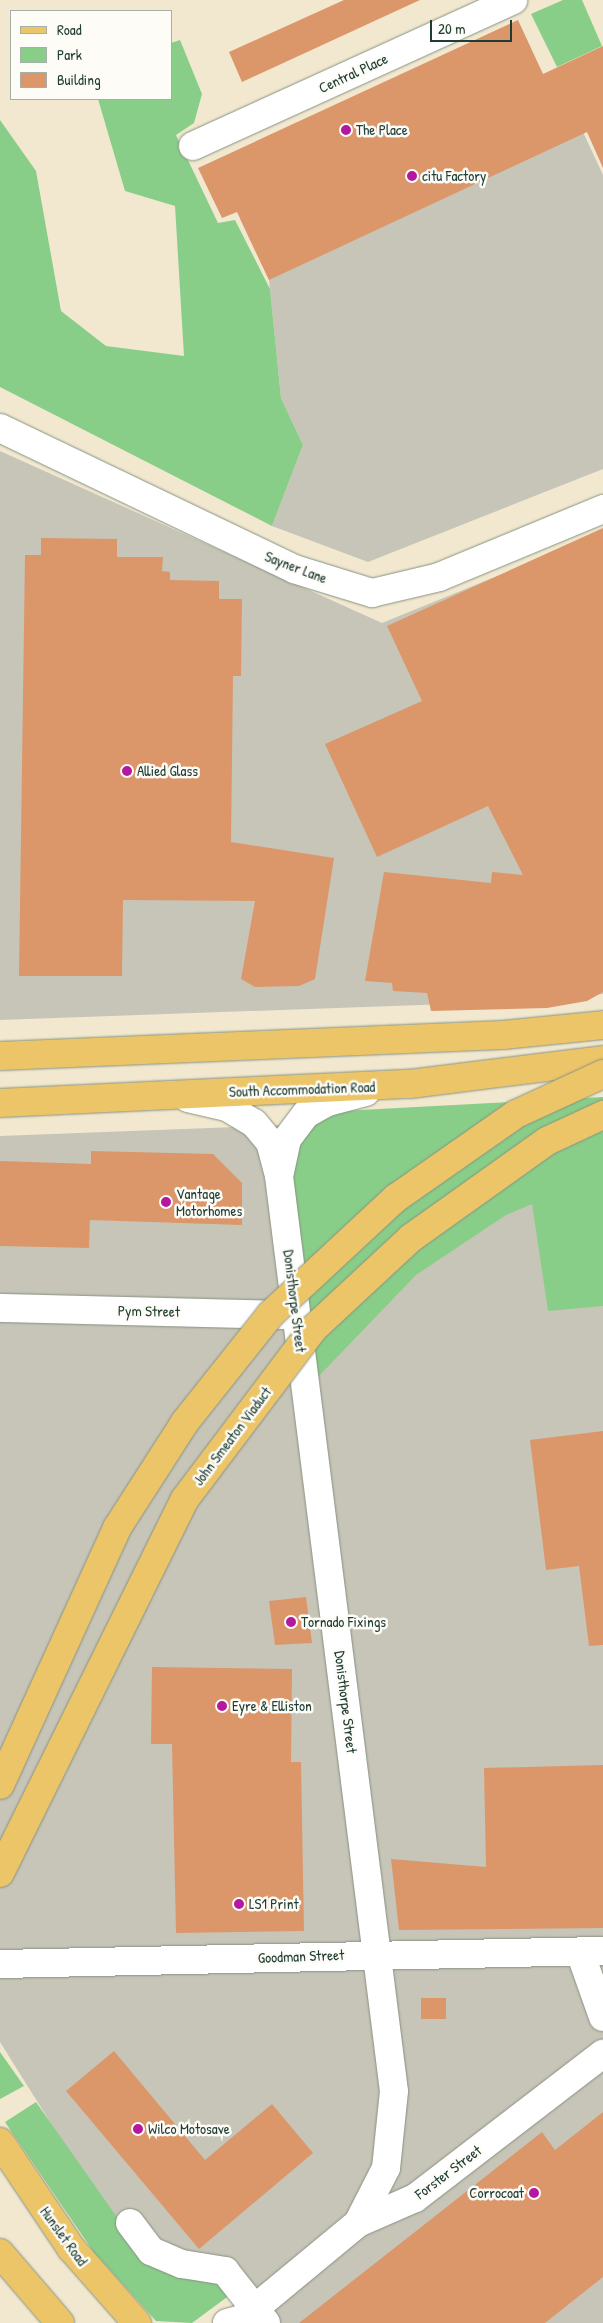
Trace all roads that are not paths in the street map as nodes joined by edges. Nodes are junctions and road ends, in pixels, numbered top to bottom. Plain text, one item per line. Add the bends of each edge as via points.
1 (513, 0) edge
2 (193, 146) dead end
3 (0, 428) edge
4 (603, 509) edge
5 (603, 1025) edge
6 (0, 1056) edge
7 (603, 1060) edge
8 (603, 1074) edge
9 (410, 1084) junction
10 (148, 1094) junction
11 (0, 1103) edge
12 (603, 1115) edge
13 (279, 1176) junction
14 (0, 1308) edge
15 (297, 1315) junction
16 (0, 1785) edge
17 (0, 1873) edge
18 (592, 1952) edge
19 (378, 1954) junction
20 (0, 1964) edge
21 (603, 2018) edge
22 (603, 2054) edge
23 (0, 2142) edge
24 (130, 2223) dead end
25 (358, 2223) junction
26 (2, 2257) edge
27 (246, 2319) edge
28 (60, 2323) edge
29 (137, 2323) edge

1 - 2 street, Central Place
3 - 4 street, Sayner Lane via 294,569 372,593 439,577
5 - 6 main road via 503,1035
7 - 9 main road, South Accommodation Road
8 - 16 main road, bridge via 516,1114 396,1198 271,1314 185,1422 117,1528
9 - 10 main road, South Accommodation Road
9 - 13 street, Donisthorpe Street via 346,1096 306,1114 287,1139
10 - 11 main road, South Accommodation Road
10 - 13 street, Donisthorpe Street via 206,1101 242,1114 270,1142
12 - 17 main road, John Smeaton Viaduct, bridge via 547,1141 410,1238 313,1330 185,1499
13 - 15 street, Donisthorpe Street
14 - 15 street, Pym Street
15 - 19 street, Donisthorpe Street
18 - 19 street, Goodman Street
18 - 21 street
19 - 20 street, Goodman Street
19 - 25 street, Donisthorpe Street via 394,2091 393,2131 386,2168
22 - 25 street, Forster Street via 415,2198
23 - 29 main road, Hunslet Road via 71,2248
24 - 27 street via 151,2251 182,2264 225,2270
25 - 27 street, Forster Street
26 - 28 main road

